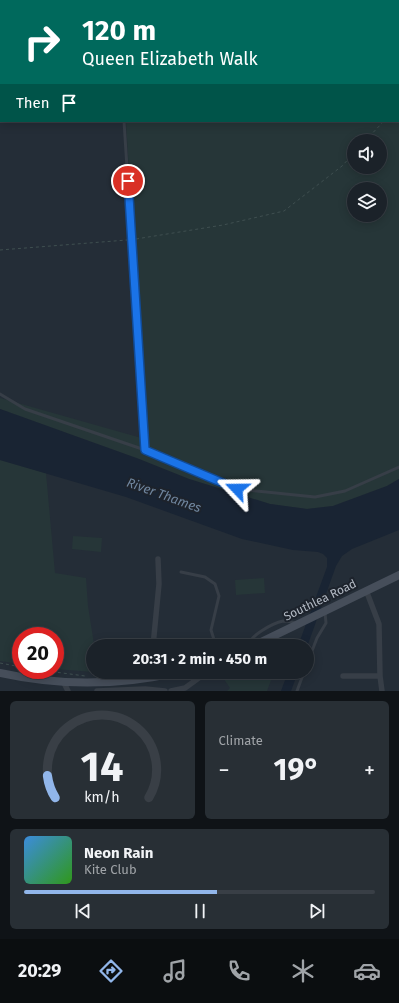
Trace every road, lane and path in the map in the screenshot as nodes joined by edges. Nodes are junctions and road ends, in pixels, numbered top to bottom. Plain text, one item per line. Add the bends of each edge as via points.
1 (124, 122) edge
2 (383, 122) edge
3 (372, 134) edge
4 (347, 161) edge
5 (132, 240) junction
6 (0, 250) edge
7 (0, 394) edge
8 (145, 450) junction
9 (399, 468) edge
10 (158, 558) dead end
11 (181, 572) dead end
12 (399, 575) edge
13 (366, 590) junction
14 (324, 612) junction
15 (299, 624) junction
16 (154, 639) edge
17 (214, 639) edge
18 (251, 639) edge
19 (268, 639) edge
20 (314, 646) edge
21 (0, 663) edge
22 (12, 665) edge
23 (0, 673) edge
24 (64, 673) edge
25 (343, 676) dead end
26 (380, 676) junction
27 (120, 679) edge
28 (197, 679) edge
29 (301, 679) edge
30 (64, 682) junction
31 (92, 683) junction
32 (68, 691) edge
33 (98, 691) edge
34 (164, 691) edge
35 (170, 691) edge
36 (297, 691) edge
37 (382, 691) edge

1 - 5 lane
2 - 3 path
4 - 5 path via 284,210 223,225
5 - 6 path
5 - 8 lane
7 - 8 lane via 25,409
8 - 9 lane via 237,489 315,497 345,491
10 - 16 street via 160,584
11 - 17 lane via 205,577 215,584 219,596 211,630
12 - 13 main road, Southlea Road
13 - 14 main road, Southlea Road
13 - 26 street via 379,624
14 - 15 main road, Southlea Road
14 - 20 lane via 326,623
15 - 18 lane via 282,622
15 - 19 main road, Southlea Road
21 - 22 path
23 - 30 main road
24 - 31 path via 83,675
25 - 26 street
26 - 37 street
27 - 31 main road
28 - 35 street via 185,688
29 - 36 lane
30 - 31 main road
30 - 32 street
33 - 34 street via 130,688

